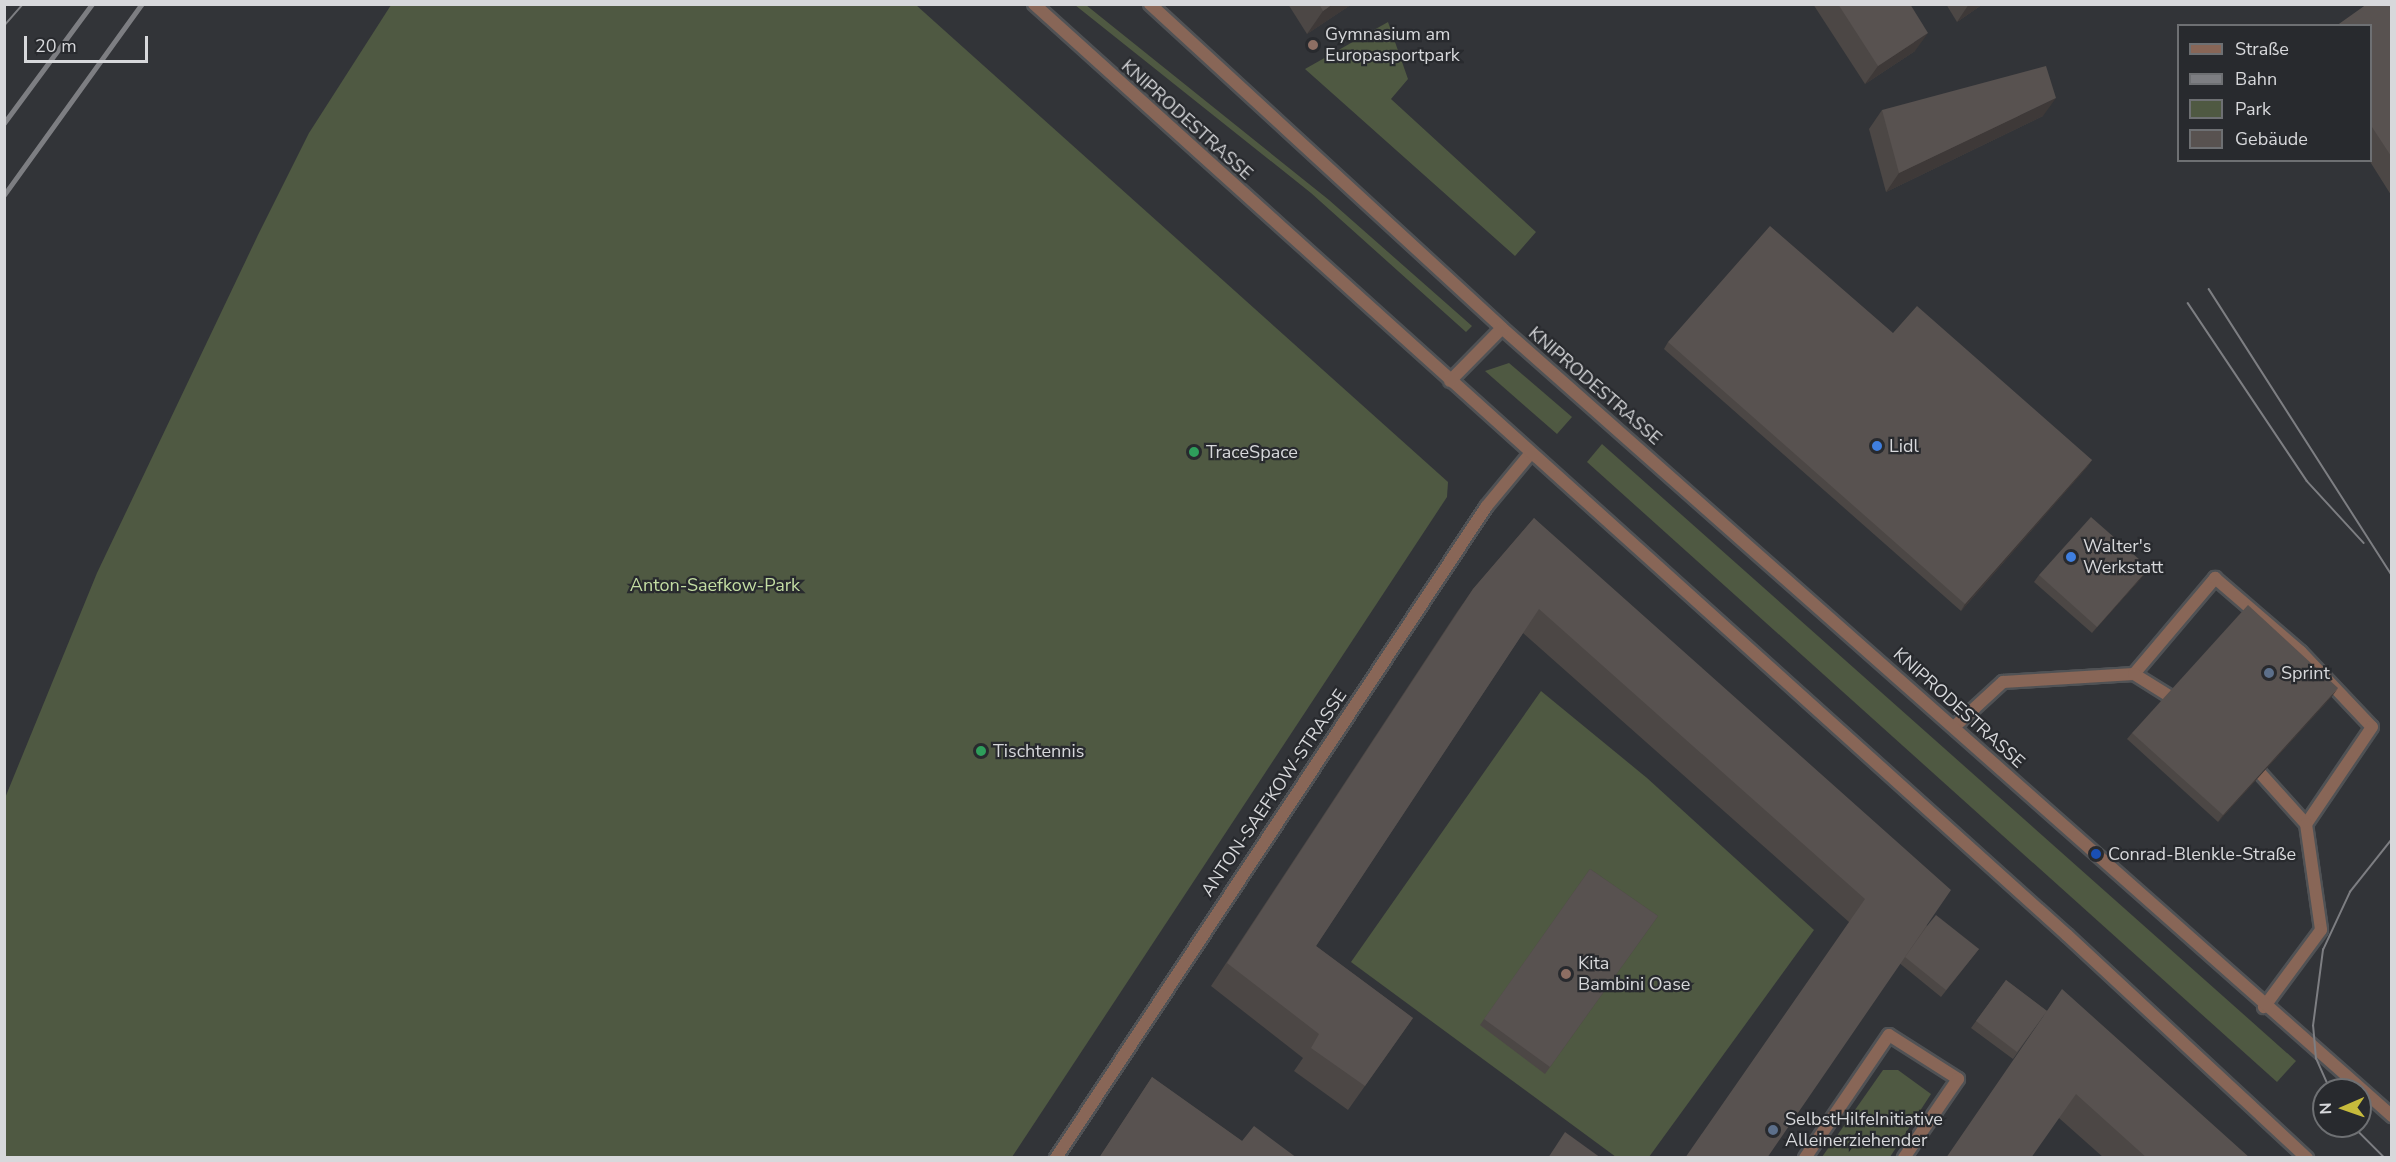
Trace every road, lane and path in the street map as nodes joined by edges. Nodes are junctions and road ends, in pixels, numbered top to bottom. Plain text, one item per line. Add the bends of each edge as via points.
1 (1034, 4) edge
2 (1150, 4) edge
3 (1502, 328) junction
4 (1449, 381) junction
5 (1530, 454) junction
6 (2134, 674) junction
7 (2167, 695) edge
8 (1954, 727) junction
9 (2261, 774) edge
10 (2306, 824) junction
11 (2265, 1007) junction
12 (2391, 1116) edge
13 (1056, 1158) edge
14 (1805, 1158) edge
15 (1904, 1158) edge
16 (2307, 1158) edge

1 - 4 street, KNIPRODESTRASSE
2 - 3 street, KNIPRODESTRASSE
3 - 4 street, KNIPRODESTRASSE
3 - 8 street, KNIPRODESTRASSE
4 - 5 street, KNIPRODESTRASSE
5 - 13 street, ANTON-SAEFKOW-STRASSE via 1486,507
5 - 16 street, KNIPRODESTRASSE via 2067,935
6 - 7 street
6 - 8 street via 2003,682
6 - 10 street via 2215,578 2301,652 2372,727
8 - 11 street, KNIPRODESTRASSE
9 - 10 street
10 - 11 street via 2321,930
11 - 12 street, KNIPRODESTRASSE
14 - 15 street via 1889,1035 1958,1079

